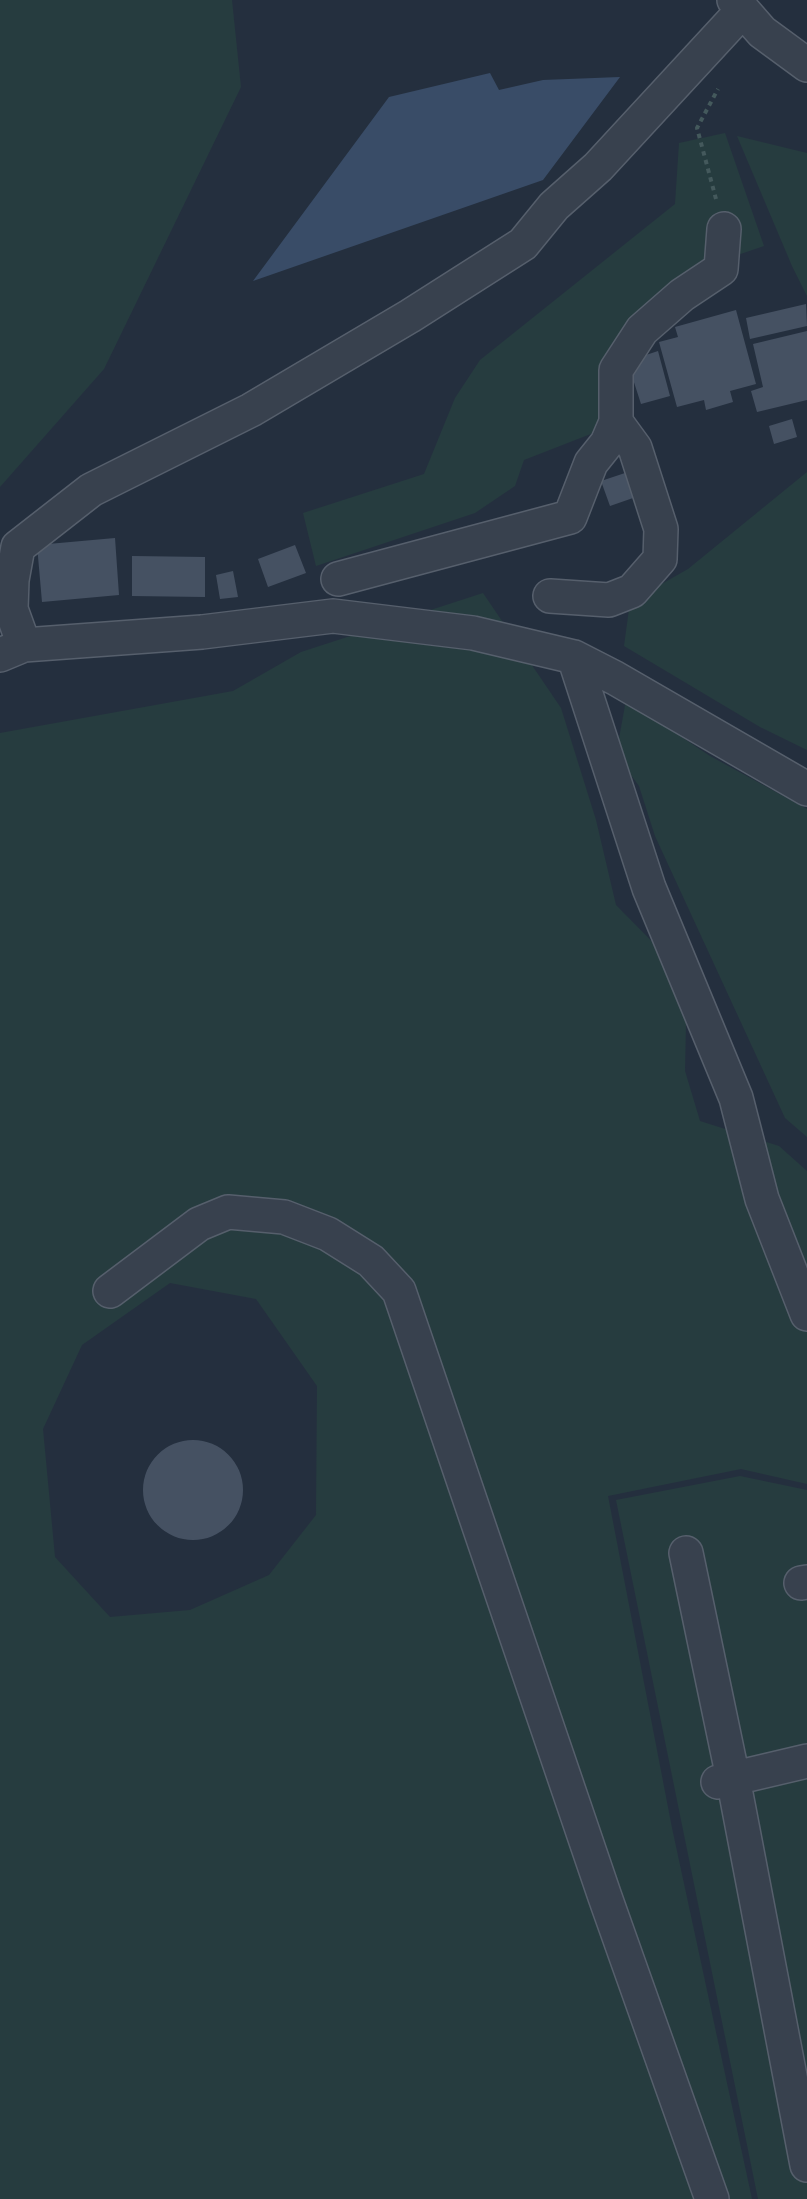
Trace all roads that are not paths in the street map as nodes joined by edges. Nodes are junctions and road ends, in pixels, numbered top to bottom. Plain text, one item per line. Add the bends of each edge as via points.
1 (739, 5) edge
2 (807, 65) edge
3 (724, 229) road end
4 (616, 422) junction
5 (338, 579) dead end
6 (550, 596) dead end
7 (12, 650) edge
8 (574, 657) junction
9 (807, 789) edge
10 (110, 1291) dead end
11 (807, 1314) edge
12 (686, 1553) dead end
13 (807, 1761) edge
14 (725, 1780) junction
15 (807, 2165) edge
16 (712, 2199) edge

1 - 2 street via 762,32
1 - 7 street via 598,167 554,206 523,244 251,410 91,490 18,547 12,580
3 - 4 street via 721,269 682,295 642,330 616,370
4 - 5 street via 607,443 591,463 570,517
4 - 6 street via 635,448 661,529 660,559 632,591 609,600
7 - 8 street via 202,633 333,616 473,633
8 - 9 street
8 - 11 street via 649,888 735,1098 762,1198
10 - 16 street via 199,1224 228,1212 284,1216 328,1234 371,1261 399,1291
12 - 14 street
13 - 14 street
14 - 15 street

